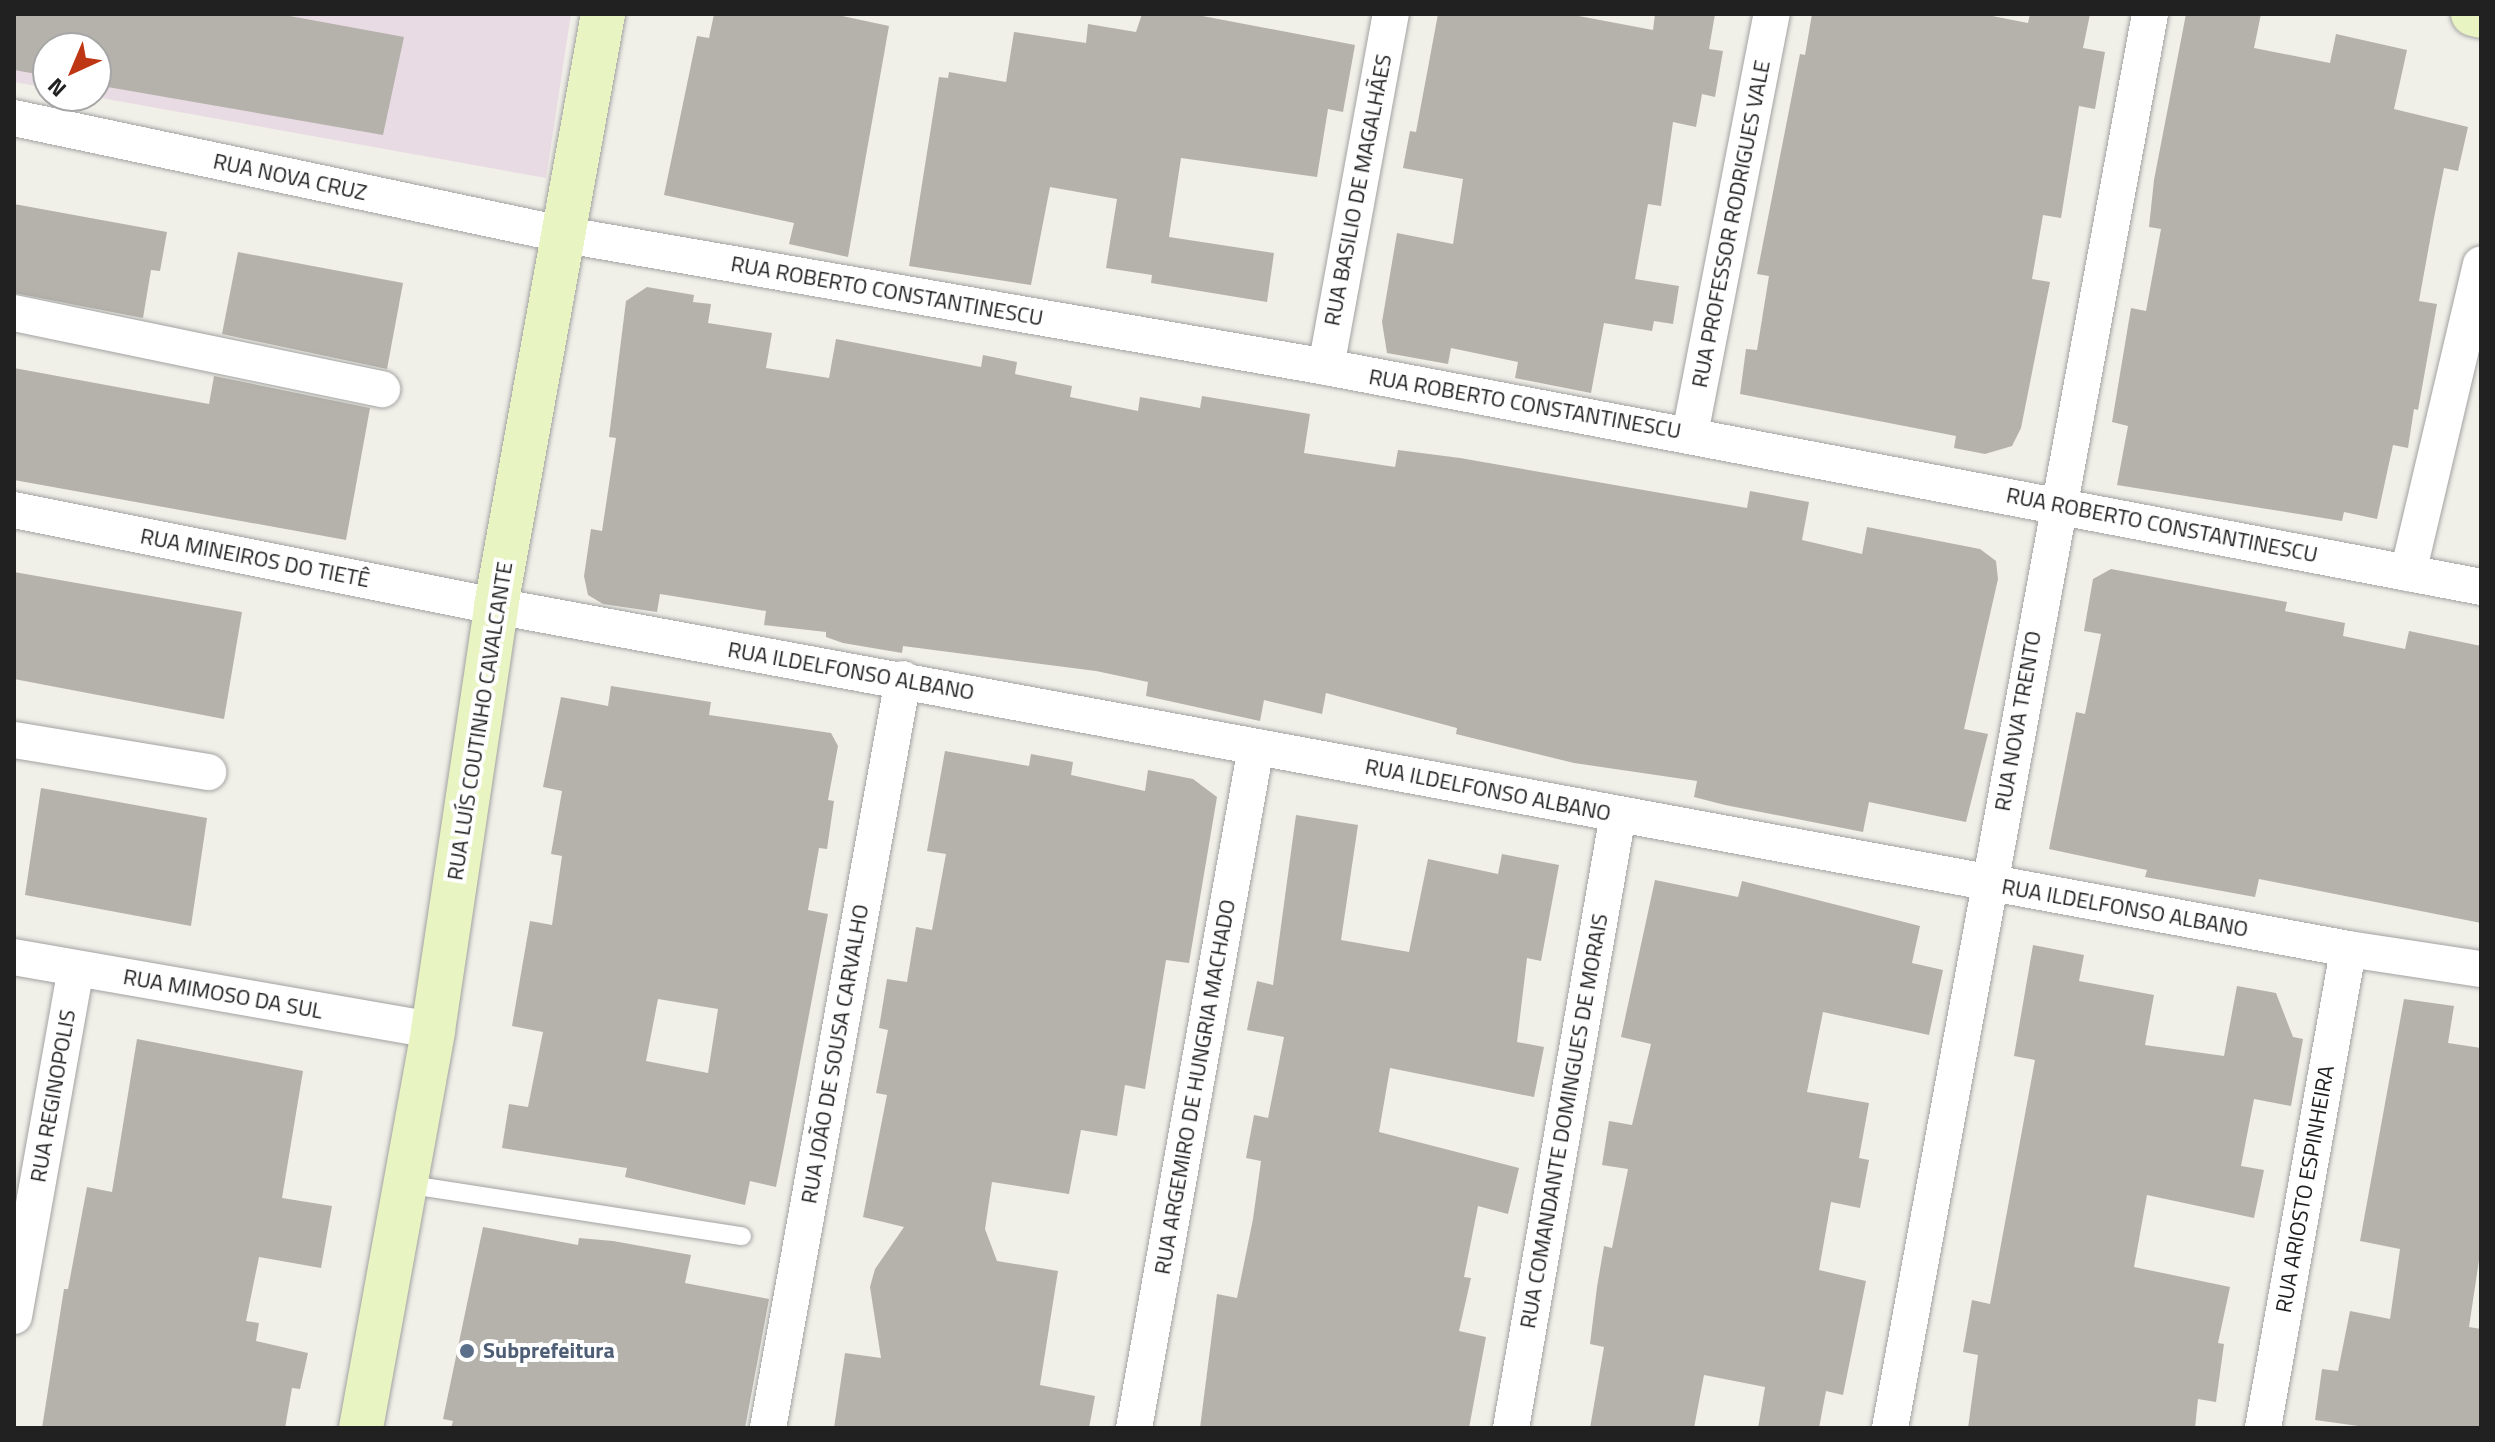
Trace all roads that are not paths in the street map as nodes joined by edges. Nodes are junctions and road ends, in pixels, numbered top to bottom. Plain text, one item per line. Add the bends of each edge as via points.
1 (603, 14) edge
2 (1391, 14) edge
3 (1772, 14) edge
4 (2150, 14) edge
5 (2473, 14) edge
6 (2481, 16) edge
7 (14, 118) edge
8 (566, 235) junction
9 (2481, 265) edge
10 (14, 313) edge
11 (1326, 367) junction
12 (382, 389) dead end
13 (1690, 434) junction
14 (2057, 504) junction
15 (14, 510) edge
16 (2408, 573) junction
17 (2481, 587) edge
18 (496, 606) junction
19 (903, 679) junction
20 (14, 740) edge
21 (1256, 747) junction
22 (208, 772) dead end
23 (1618, 814) junction
24 (1989, 883) junction
25 (2348, 949) junction
26 (14, 957) edge
27 (76, 969) junction
28 (2481, 969) edge
29 (433, 1030) junction
30 (405, 1184) junction
31 (742, 1236) dead end
32 (14, 1316) edge
33 (361, 1428) edge
34 (768, 1428) edge
35 (1134, 1428) edge
36 (1511, 1428) edge
37 (1890, 1428) edge
38 (2263, 1428) edge

1 - 8 main road, RUA LUÍS COUTINHO CAVALCANTE
2 - 11 street, RUA BASILIO DE MAGALHÃES
3 - 13 street, RUA PROFESSOR RODRIGUES VALE
4 - 14 street, RUA NOVA TRENTO
5 - 6 main road
7 - 8 street, RUA NOVA CRUZ
8 - 11 street, RUA ROBERTO CONSTANTINESCU
8 - 18 main road, RUA LUÍS COUTINHO CAVALCANTE
9 - 16 street
10 - 12 street
11 - 13 street, RUA ROBERTO CONSTANTINESCU
13 - 14 street, RUA ROBERTO CONSTANTINESCU
14 - 16 street, RUA ROBERTO CONSTANTINESCU
14 - 24 street, RUA NOVA TRENTO
15 - 18 street, RUA MINEIROS DO TIETÊ
16 - 17 street, RUA ROBERTO CONSTANTINESCU
18 - 19 street, RUA ILDELFONSO ALBANO
18 - 29 main road, RUA LUÍS COUTINHO CAVALCANTE
19 - 21 street, RUA ILDELFONSO ALBANO
19 - 34 street, RUA JOÃO DE SOUSA CARVALHO
20 - 22 street
21 - 23 street, RUA ILDELFONSO ALBANO
21 - 35 street, RUA ARGEMIRO DE HUNGRIA MACHADO
23 - 24 street, RUA ILDELFONSO ALBANO
23 - 36 street, RUA COMANDANTE DOMINGUES DE MORAIS
24 - 25 street, RUA ILDELFONSO ALBANO
24 - 37 street, RUA NOVA TRENTO
25 - 28 street, RUA ILDELFONSO ALBANO
25 - 38 street, RUA ARIOSTO ESPINHEIRA
26 - 27 street, RUA MIMOSO DA SUL
27 - 29 street, RUA MIMOSO DA SUL
27 - 32 street, RUA REGINOPOLIS
29 - 30 main road, RUA LUÍS COUTINHO CAVALCANTE
30 - 31 lane
30 - 33 main road, RUA LUÍS COUTINHO CAVALCANTE

